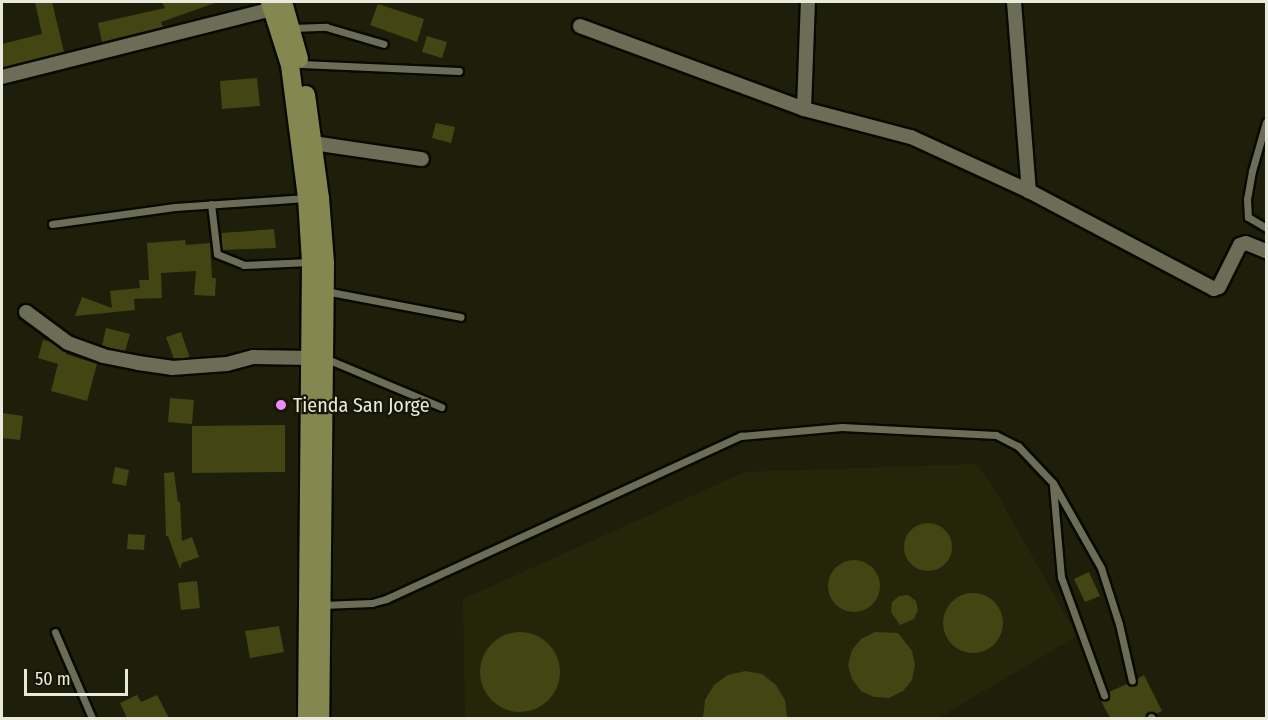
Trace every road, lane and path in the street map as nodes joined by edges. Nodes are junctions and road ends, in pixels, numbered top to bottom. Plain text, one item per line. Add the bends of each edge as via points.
1 (808, 2) edge
2 (1014, 2) edge
3 (278, 4) edge
4 (580, 26) dead end
5 (292, 28) junction
6 (384, 44) dead end
7 (301, 64) junction
8 (459, 71) dead end
9 (2, 77) edge
10 (804, 109) junction
11 (1266, 122) edge
12 (313, 143) junction
13 (422, 159) dead end
14 (1029, 191) junction
15 (307, 198) junction
16 (211, 204) junction
17 (52, 224) dead end
18 (1266, 228) edge
19 (1266, 251) edge
20 (312, 262) junction
21 (325, 291) junction
22 (26, 312) dead end
23 (462, 317) dead end
24 (318, 358) junction
25 (441, 407) dead end
26 (1053, 483) junction
27 (320, 604) junction
28 (55, 632) dead end
29 (1132, 681) dead end
30 (1104, 695) dead end
31 (92, 718) edge
32 (307, 718) edge
33 (320, 718) edge

1 - 10 street
2 - 14 street
3 - 5 main road
3 - 9 street
3 - 15 main road
4 - 10 street
5 - 6 lane via 327,27
5 - 7 main road
7 - 8 lane
7 - 12 main road
10 - 14 street via 911,137
11 - 18 lane via 1247,199 1248,218
12 - 13 street
12 - 21 main road
14 - 19 street via 1214,289 1219,287 1240,244
15 - 16 lane
15 - 20 main road
16 - 17 lane
16 - 20 lane via 217,254 244,265
20 - 24 main road
21 - 23 lane
21 - 24 main road
22 - 24 street via 68,343 138,363 172,368 227,364 254,357
24 - 25 lane
24 - 27 main road
24 - 32 main road via 306,604
26 - 27 lane via 1018,446 996,435 842,427 741,436 386,599
26 - 29 lane via 1101,567
26 - 30 lane via 1061,577
27 - 33 main road
28 - 31 lane

